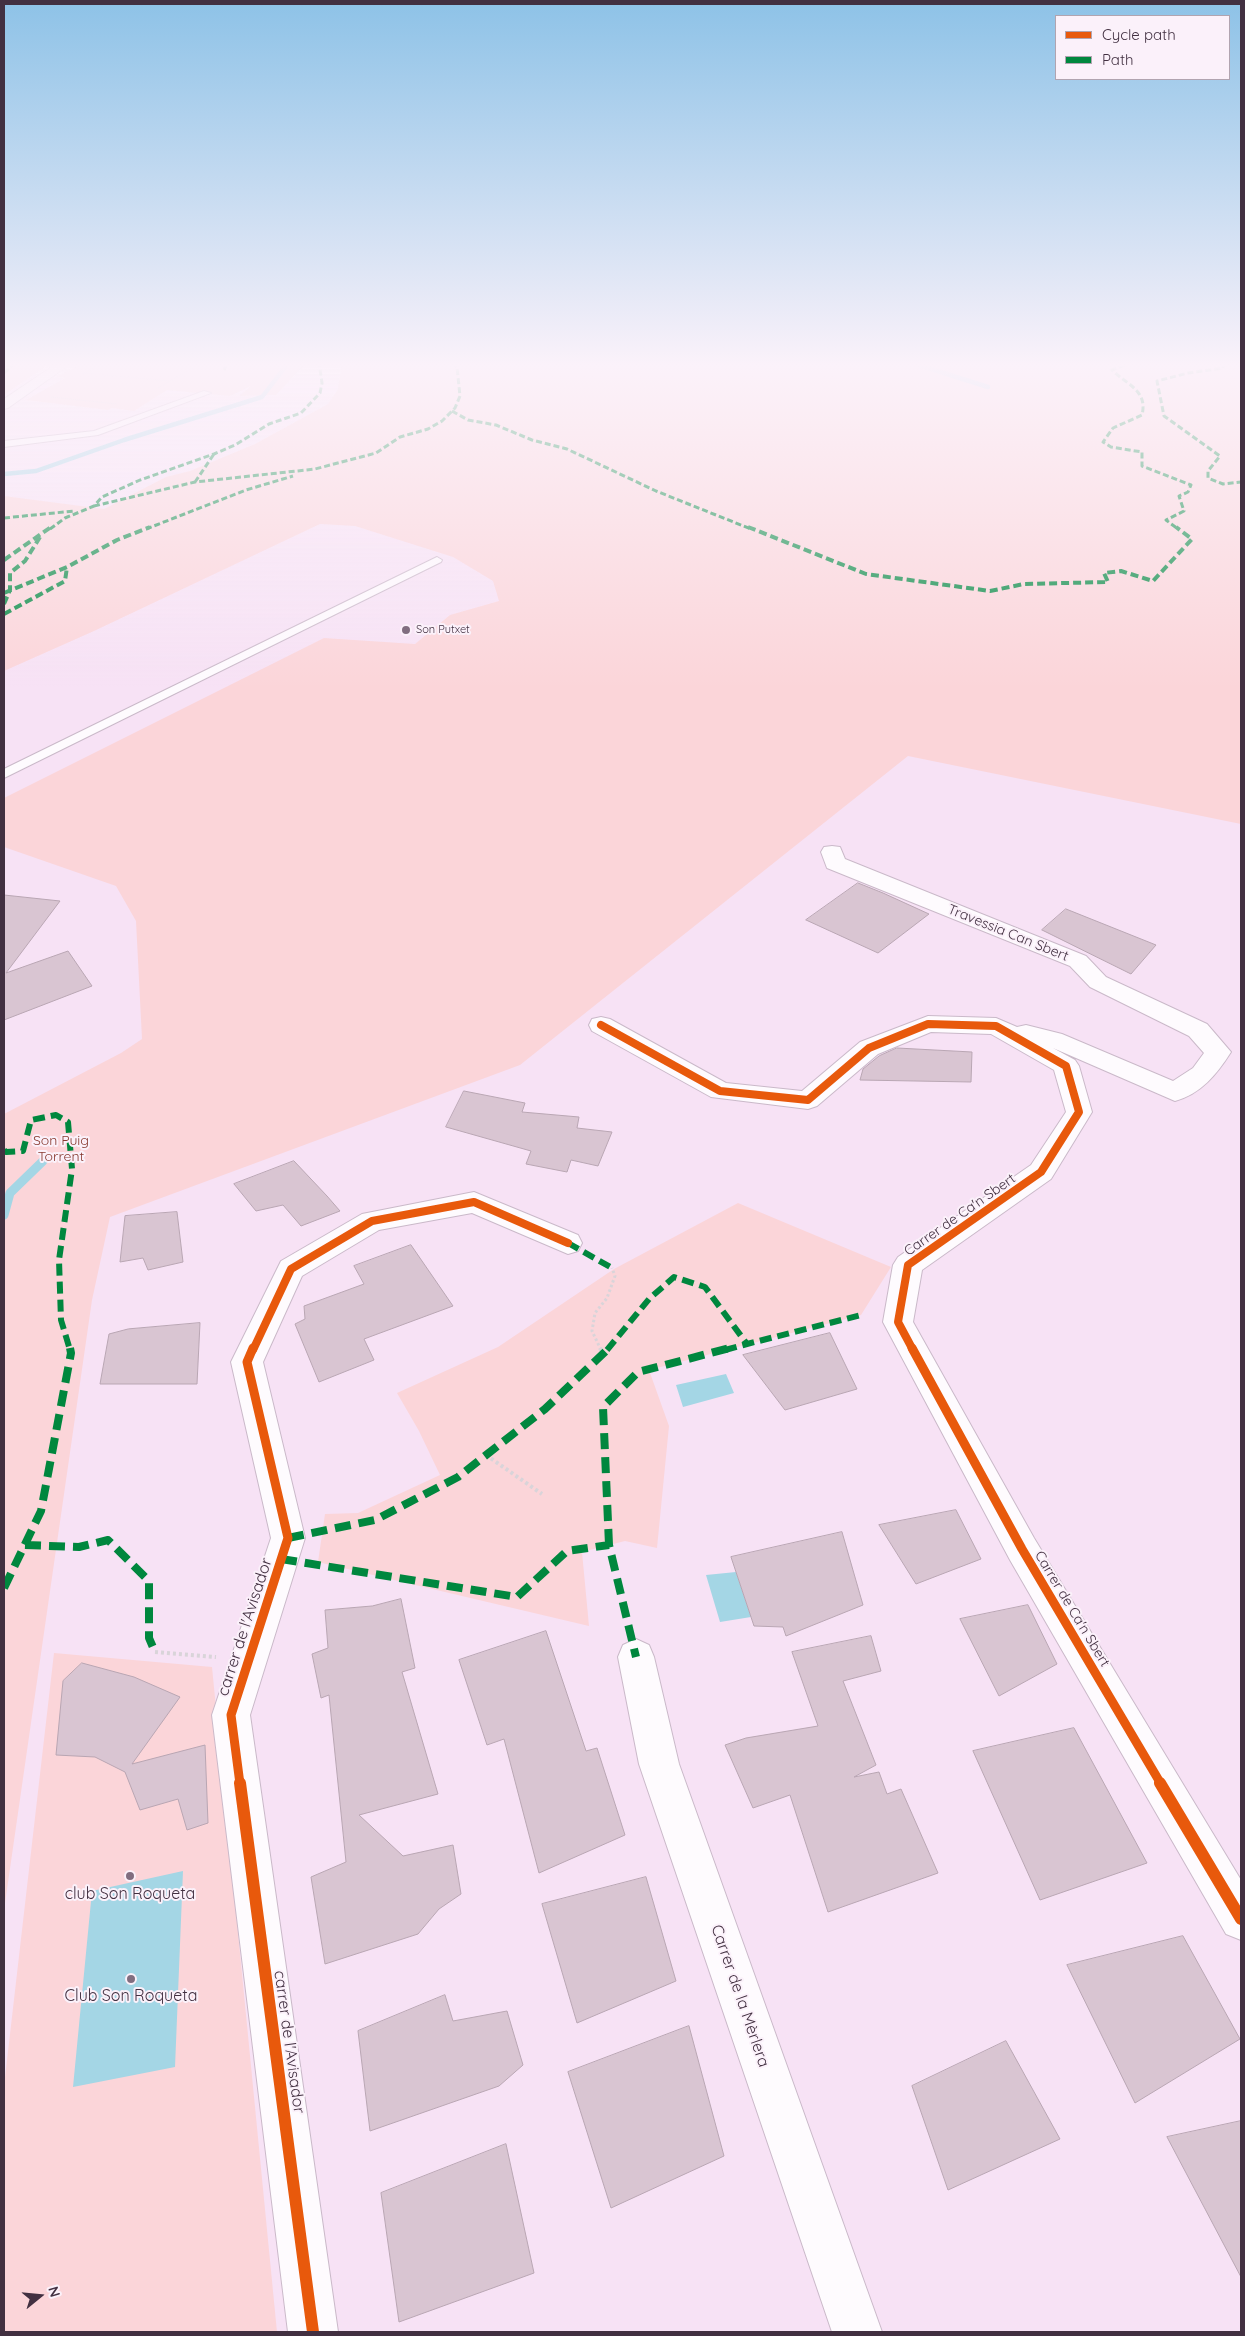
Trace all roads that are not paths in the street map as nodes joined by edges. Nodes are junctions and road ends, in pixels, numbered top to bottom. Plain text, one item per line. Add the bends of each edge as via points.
1 (436, 560) dead end
2 (4, 774) edge
3 (832, 852) dead end
4 (601, 1025) dead end
5 (996, 1026) junction
6 (568, 1243) dead end
7 (636, 1657) dead end
8 (1241, 1919) edge
9 (313, 2332) edge
10 (857, 2332) edge

1 - 2 lane
3 - 5 street, Travessia Can Sbert via 835,863 1078,961 1098,982 1198,1030 1218,1052 1202,1074 1175,1092 1062,1042
4 - 5 street, Carrer de Ca'n Sbert via 720,1091 808,1100 869,1048 928,1024
5 - 8 street, Carrer de Ca'n Sbert via 1066,1066 1079,1112 1041,1172 908,1265 898,1322 1022,1549
6 - 9 street, carrer de l'Avisador via 474,1202 372,1221 291,1269 248,1362 288,1538 231,1715
7 - 10 street, Carrer de la Mèrlera via 659,1764

